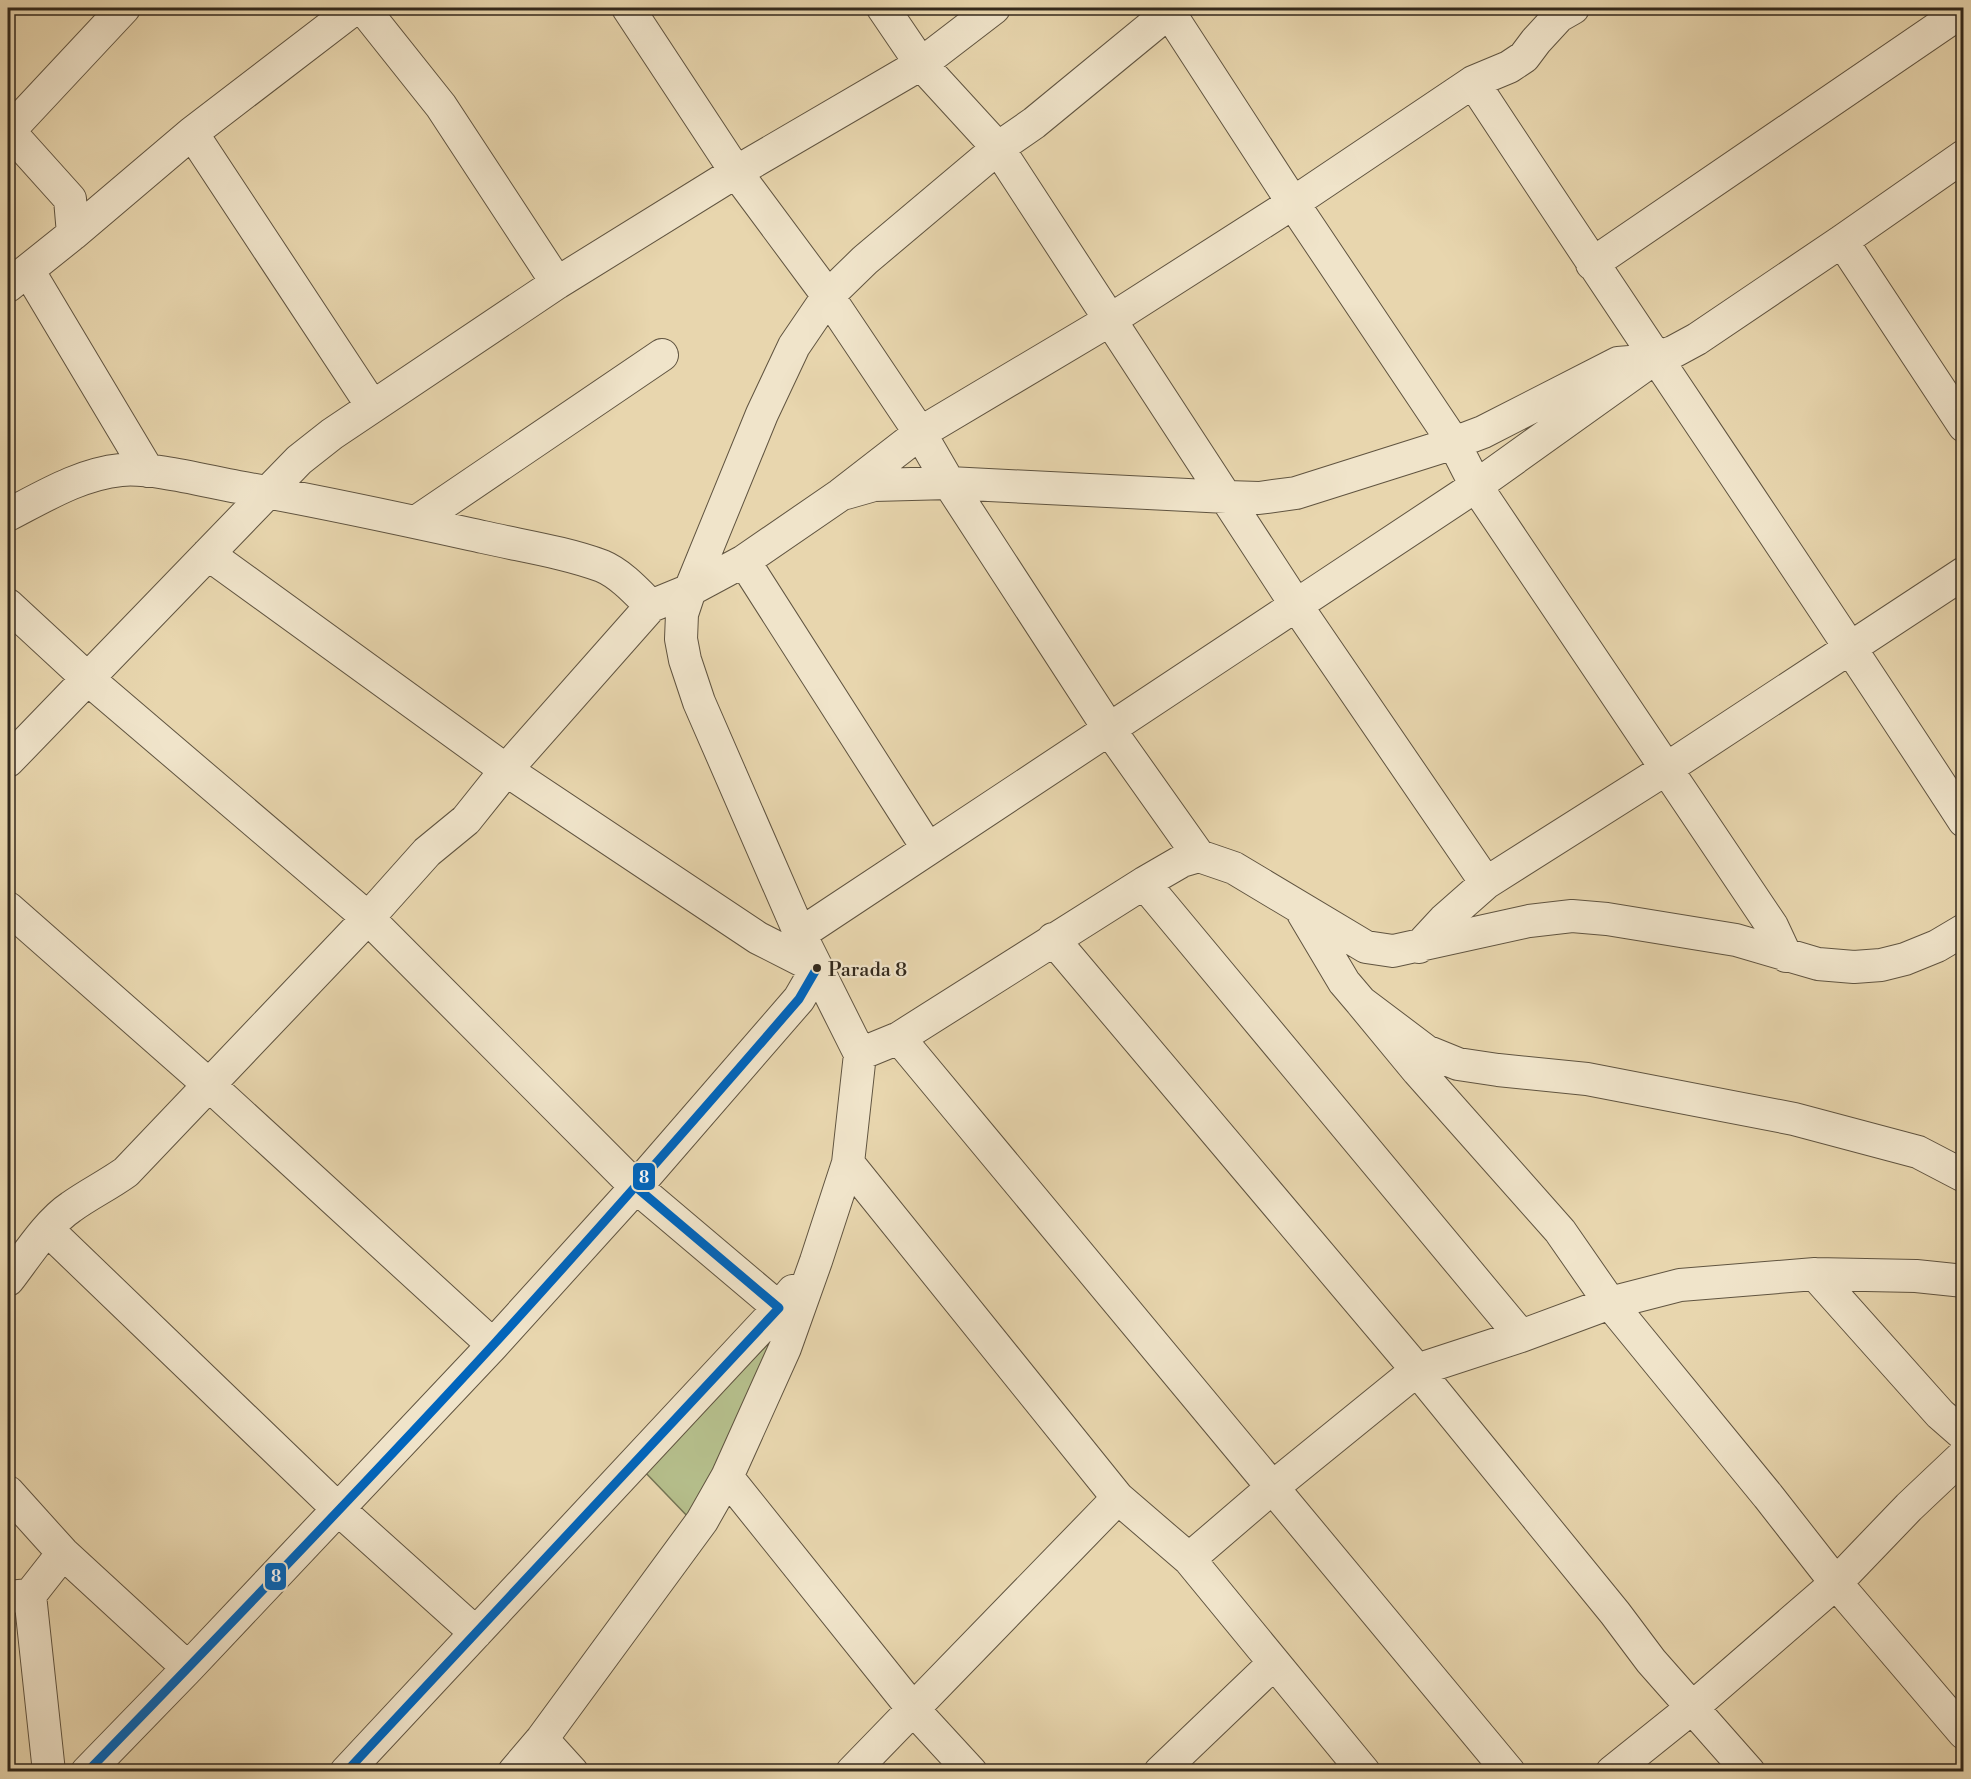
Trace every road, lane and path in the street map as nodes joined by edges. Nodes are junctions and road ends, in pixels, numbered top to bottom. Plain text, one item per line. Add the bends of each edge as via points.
1 (124, 8) edge
2 (355, 8) edge
3 (363, 8) edge
4 (628, 8) edge
5 (883, 8) edge
6 (994, 8) edge
7 (1573, 8) edge
8 (1171, 10) edge
9 (1964, 10) edge
10 (921, 64) junction
11 (1473, 82) junction
12 (8, 131) edge
13 (192, 133) junction
14 (998, 148) junction
15 (1964, 156) edge
16 (736, 172) junction
17 (1293, 203) junction
18 (73, 234) junction
19 (1842, 241) junction
20 (1592, 264) junction
21 (18, 278) edge
22 (557, 283) junction
23 (828, 296) junction
24 (1110, 320) junction
25 (662, 355) dead end
26 (1655, 358) junction
27 (372, 406) junction
28 (1964, 426) edge
29 (920, 433) junction
30 (1454, 443) junction
31 (148, 471) junction
32 (949, 483) junction
33 (1476, 486) junction
34 (268, 492) junction
35 (840, 495) junction
36 (1227, 497) junction
37 (8, 515) edge
38 (417, 522) junction
39 (208, 554) junction
40 (744, 561) junction
41 (1964, 573) edge
42 (690, 590) junction
43 (8, 605) edge
44 (1296, 605) junction
45 (651, 606) junction
46 (1852, 648) junction
47 (88, 679) junction
48 (1109, 729) junction
49 (8, 760) edge
50 (1666, 769) junction
51 (506, 770) junction
52 (1964, 820) edge
53 (928, 849) junction
54 (1199, 856) junction
55 (1144, 883) junction
56 (1486, 883) junction
57 (8, 908) edge
58 (1300, 909) junction
59 (368, 918) junction
60 (1964, 930) edge
61 (800, 934) junction
62 (1053, 939) junction
63 (1419, 946) junction
64 (1786, 956) junction
65 (817, 968) junction
66 (1361, 1002) junction
67 (899, 1038) junction
68 (860, 1054) junction
69 (208, 1084) junction
70 (848, 1163) junction
71 (1964, 1176) edge
72 (636, 1186) junction
73 (48, 1230) junction
74 (816, 1262) junction
75 (1815, 1274) junction
76 (8, 1280) edge
77 (1964, 1281) edge
78 (1610, 1303) junction
79 (779, 1308) junction
80 (1521, 1336) junction
81 (494, 1345) junction
82 (1417, 1370) junction
83 (1964, 1435) edge
84 (1964, 1455) edge
85 (727, 1477) junction
86 (1273, 1487) junction
87 (8, 1492) edge
88 (1118, 1498) junction
89 (338, 1508) junction
90 (63, 1553) junction
91 (1189, 1559) junction
92 (1836, 1583) junction
93 (19, 1596) edge
94 (476, 1633) junction
95 (1274, 1663) junction
96 (188, 1668) junction
97 (1694, 1707) junction
98 (914, 1709) junction
99 (1964, 1733) edge
100 (542, 1739) junction
101 (49, 1772) edge
102 (87, 1772) edge
103 (346, 1772) edge
104 (514, 1772) edge
105 (572, 1772) edge
106 (852, 1772) edge
107 (970, 1772) edge
108 (1160, 1772) edge
109 (1364, 1772) edge
110 (1509, 1772) edge
111 (1612, 1772) edge
112 (1749, 1772) edge

1 - 12 street
2 - 13 street
3 - 22 street via 441,106
4 - 16 street
5 - 10 street
6 - 10 street
7 - 11 street via 1559,16 1524,57
8 - 14 street
8 - 17 street
9 - 20 street
10 - 14 street
10 - 16 street
11 - 17 street
11 - 20 street
12 - 18 street via 70,199
13 - 18 street
13 - 27 street
14 - 23 street
14 - 24 street
15 - 19 street
16 - 22 street
16 - 23 street
17 - 24 street
17 - 30 street
18 - 21 street
19 - 26 street via 1696,339
19 - 28 street
20 - 26 street
21 - 31 street
22 - 27 street
23 - 29 street
23 - 42 street via 794,346 762,414
24 - 29 street
24 - 36 street
25 - 38 street
26 - 30 street via 1618,363
26 - 33 street
26 - 46 street
27 - 34 street via 300,460
29 - 32 street
29 - 35 street
30 - 33 street
30 - 36 street via 1296,493
31 - 34 street
31 - 37 street via 95,474
32 - 35 street via 874,485
32 - 36 street
32 - 48 street
33 - 44 street
33 - 50 street
34 - 38 street
34 - 39 street
35 - 40 street
36 - 44 street
38 - 45 street via 604,567 628,583
39 - 47 street
39 - 51 street
40 - 42 street
40 - 53 street
41 - 46 street
42 - 45 street
42 - 61 street via 682,614 681,639 692,681
43 - 47 street
44 - 48 street
44 - 56 street
45 - 51 street
46 - 50 street
46 - 52 street
47 - 49 street
47 - 59 street
48 - 53 street
48 - 54 street
50 - 56 street
50 - 64 street via 1766,917
51 - 59 street via 466,820 427,852
51 - 65 street via 758,938
53 - 61 street
54 - 55 street via 1182,861
54 - 58 street via 1234,868
55 - 62 street
55 - 80 street
56 - 63 street
57 - 69 street
58 - 63 street via 1366,947 1393,951
58 - 66 street via 1344,982
59 - 69 street
59 - 72 street
60 - 64 street via 1937,946 1881,965 1818,964
61 - 65 street
62 - 67 street
62 - 82 street
63 - 64 street via 1518,923 1572,916 1736,940
65 - 68 street
65 - 72 street via 799,999
66 - 71 street via 1425,1051 1458,1064 1587,1079 1794,1119 1918,1152
66 - 78 street via 1560,1231
67 - 68 street
67 - 86 street
68 - 70 street
69 - 73 street via 126,1172 69,1208
69 - 81 street
70 - 74 street
70 - 88 street
72 - 79 street
72 - 81 street
73 - 76 street
73 - 89 street
74 - 79 street
74 - 85 street via 785,1348
75 - 77 street via 1916,1275
75 - 78 street via 1680,1285
75 - 83 street via 1940,1414
78 - 80 street
78 - 92 street
79 - 94 street
80 - 82 street
81 - 89 street
82 - 86 street
82 - 97 street via 1652,1661
84 - 92 street
85 - 98 street
85 - 100 street via 702,1521
86 - 91 street
86 - 110 street
87 - 90 street
88 - 91 street
88 - 98 street
89 - 94 street
89 - 96 street
90 - 93 street
90 - 96 street
91 - 95 street
92 - 97 street
92 - 99 street
93 - 101 street
94 - 103 street
95 - 108 street
95 - 109 street
96 - 102 street
97 - 111 street
97 - 112 street
98 - 106 street
98 - 107 street
100 - 104 street
100 - 105 street

